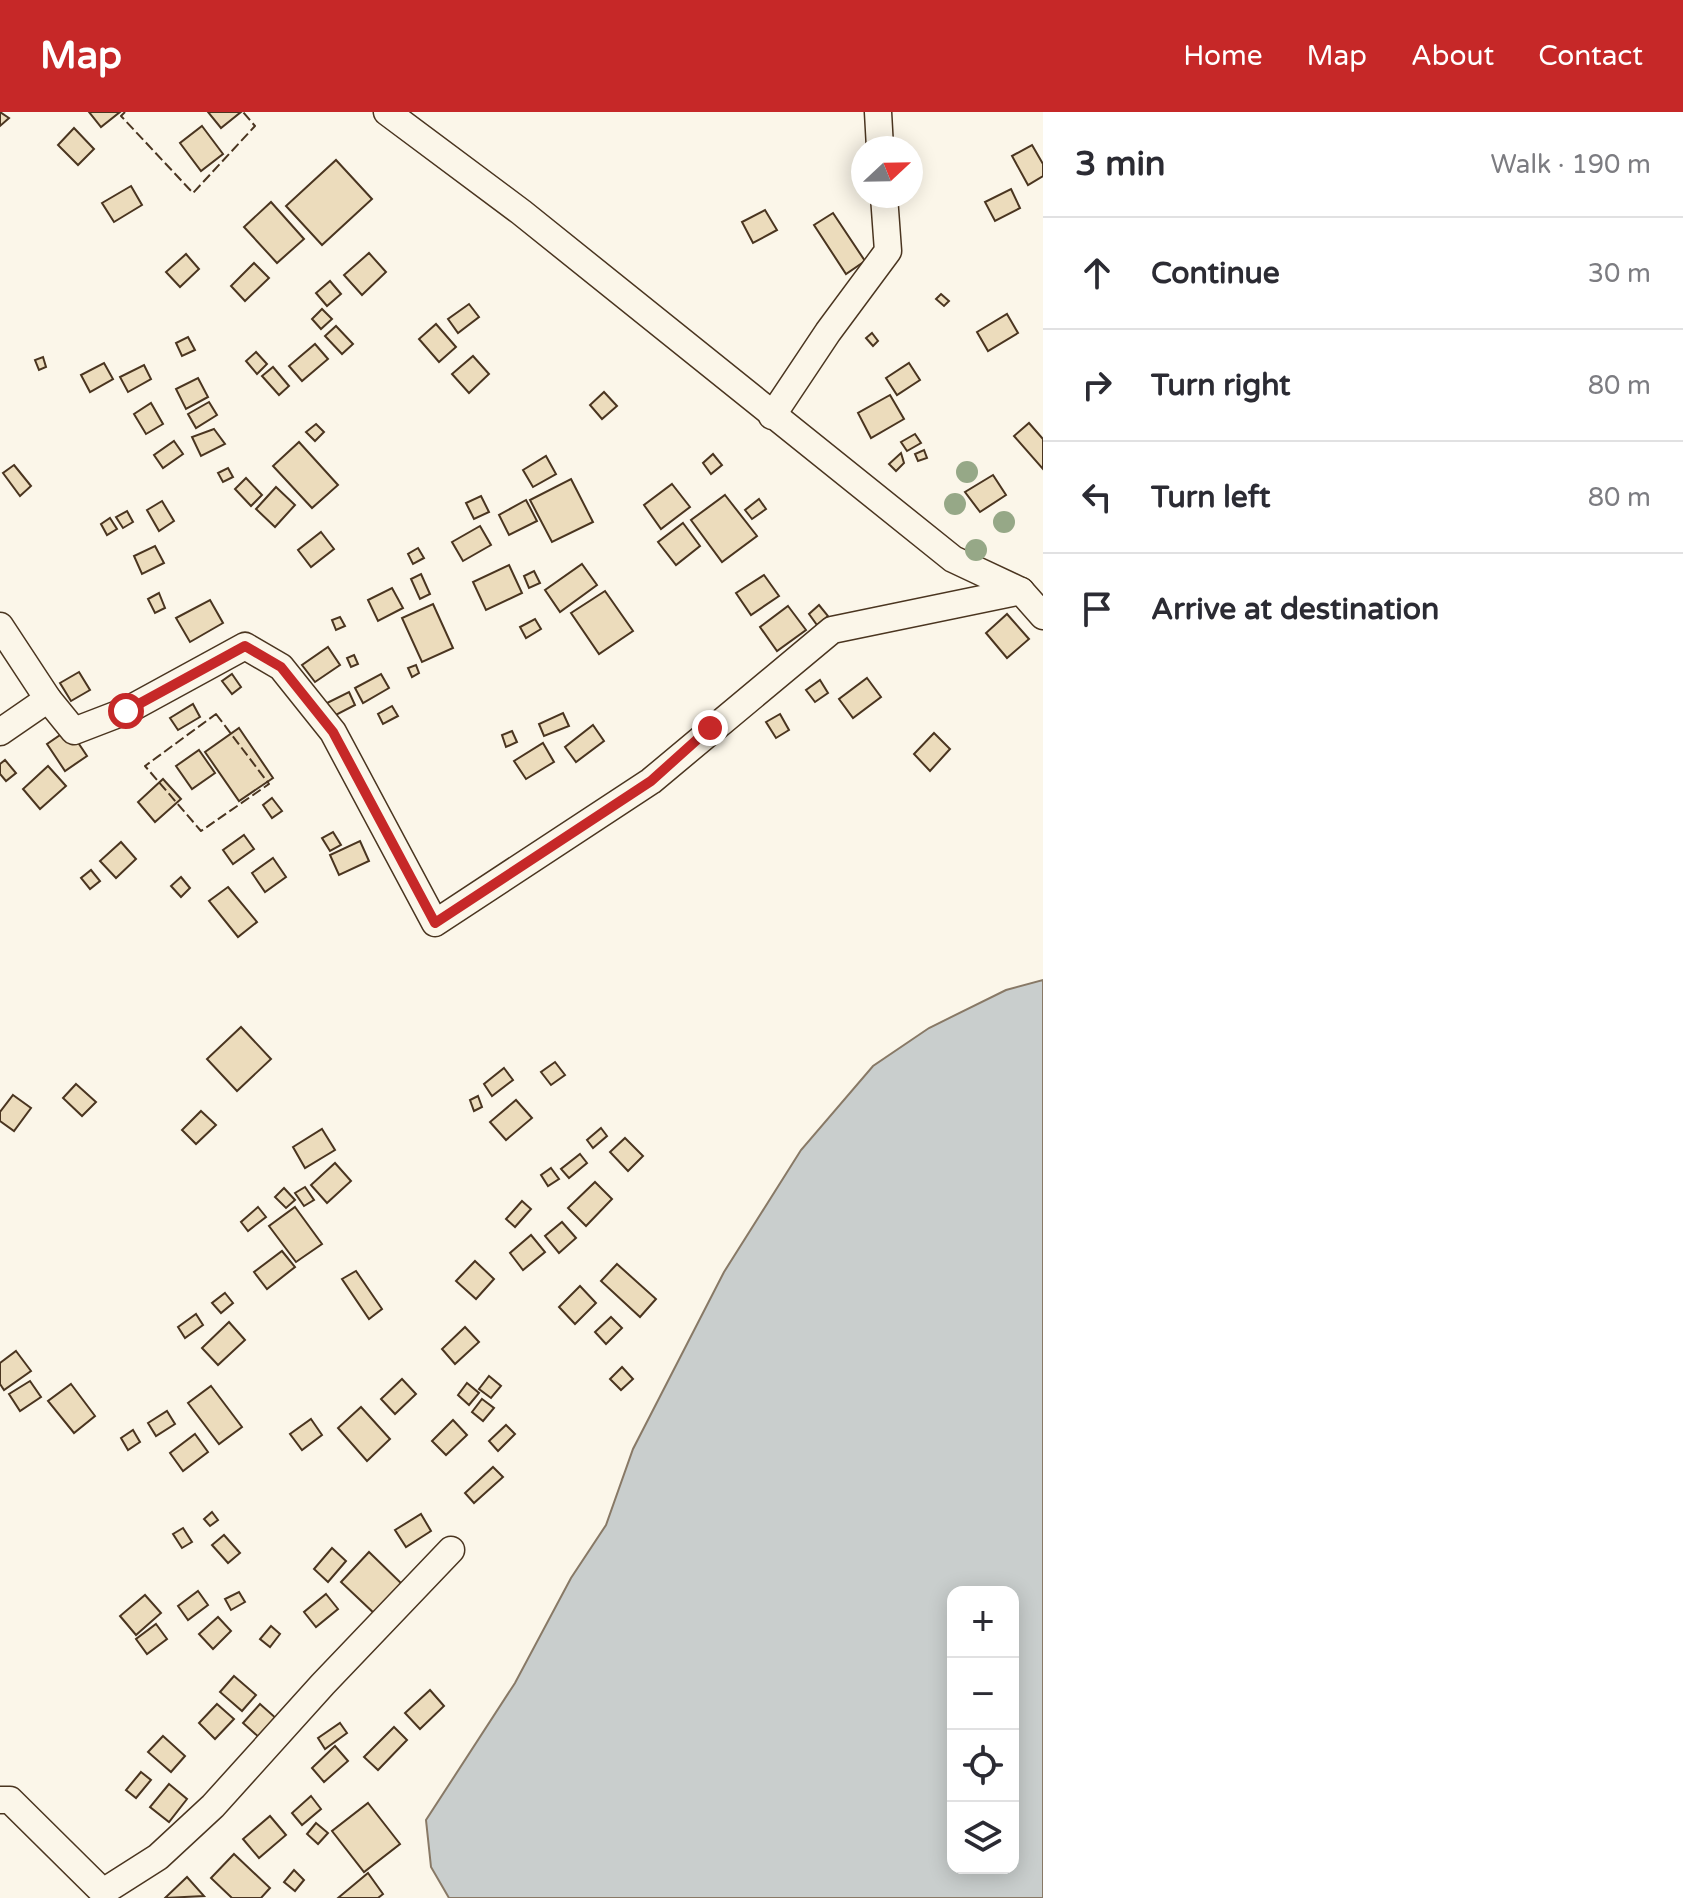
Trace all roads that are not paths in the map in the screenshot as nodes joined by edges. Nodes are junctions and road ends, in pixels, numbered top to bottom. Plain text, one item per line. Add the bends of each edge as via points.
1 (387, 112) edge
2 (878, 112) edge
3 (879, 136) edge
4 (885, 208) edge
5 (772, 416) junction
6 (1021, 591) junction
7 (1043, 616) edge
8 (0, 626) edge
9 (48, 699) junction
10 (0, 732) edge
11 (451, 1550) dead end
12 (0, 1800) edge

1 - 5 street via 521,212
2 - 3 street
4 - 5 street via 888,251
5 - 6 street via 953,559
6 - 7 street
6 - 9 street via 832,630 651,781 435,923 333,732 281,667 245,646 126,711 74,731
8 - 9 street
9 - 10 street
11 - 12 street via 213,1806 158,1857 103,1892 10,1800

